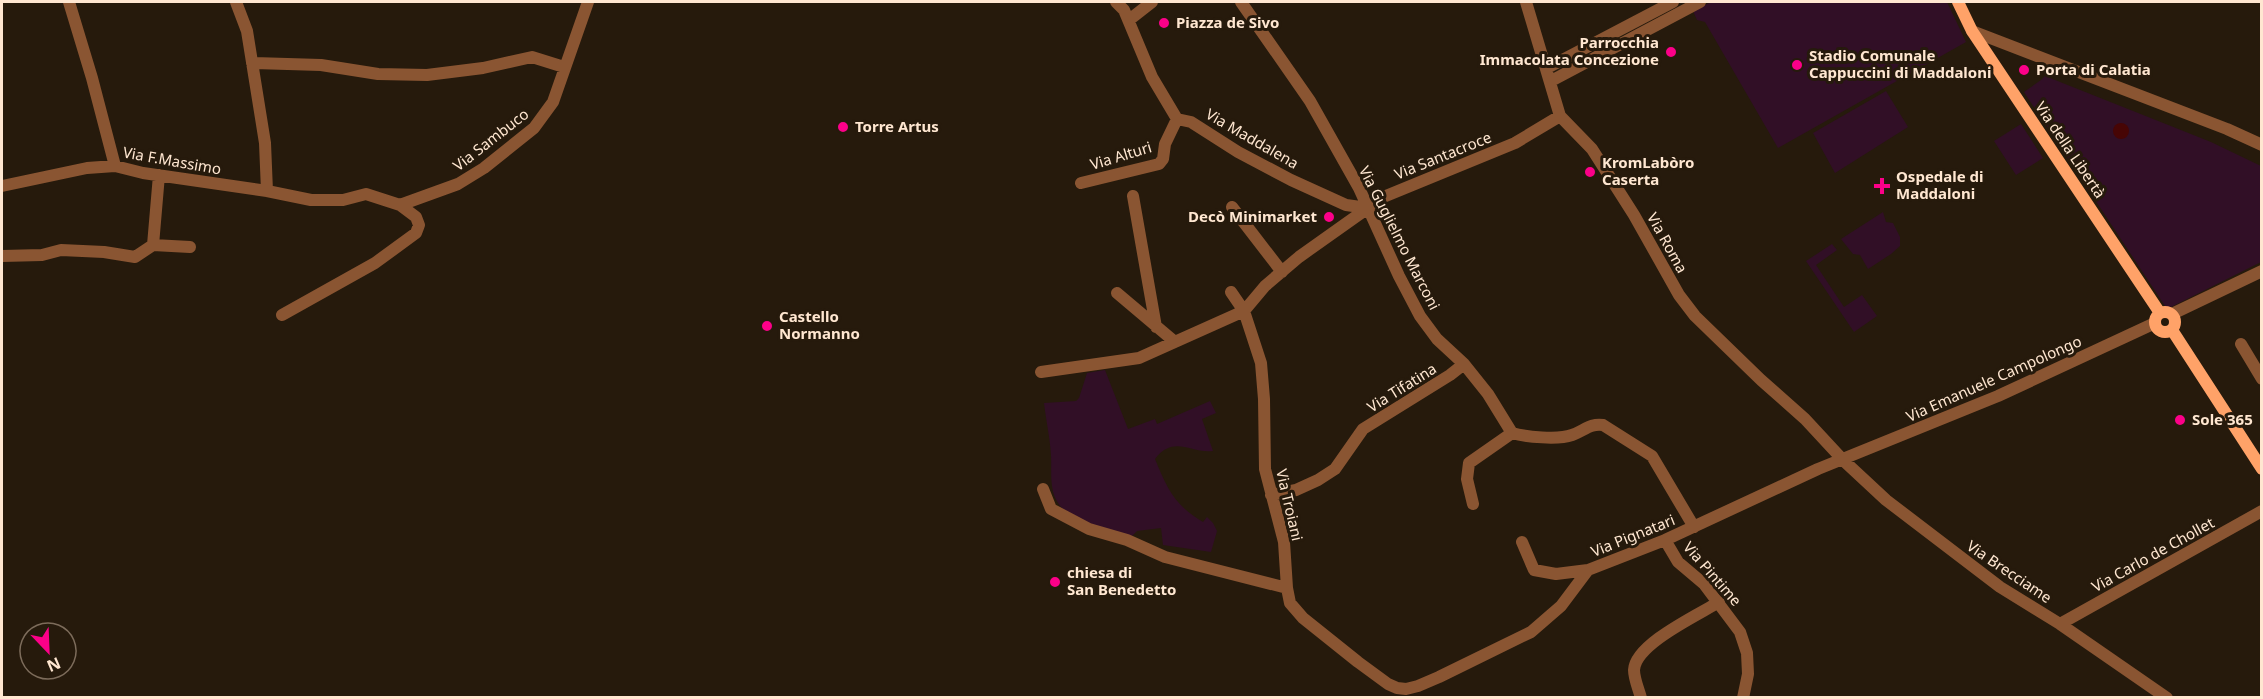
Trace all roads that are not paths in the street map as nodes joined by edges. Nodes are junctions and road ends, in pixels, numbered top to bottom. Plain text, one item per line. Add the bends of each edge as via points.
1 (70, 2) edge
2 (236, 2) edge
3 (588, 2) edge
4 (1116, 2) edge
5 (1152, 2) edge
6 (1241, 2) edge
7 (1526, 2) edge
8 (1673, 2) edge
9 (1700, 2) edge
10 (1958, 2) edge
11 (1128, 20) junction
12 (1972, 31) junction
13 (252, 63) junction
14 (564, 67) junction
15 (1547, 68) junction
16 (1551, 81) junction
17 (1560, 116) junction
18 (1177, 119) junction
19 (2262, 145) edge
20 (115, 166) junction
21 (159, 175) junction
22 (1081, 183) dead end
23 (2, 186) edge
24 (267, 191) junction
25 (1133, 196) dead end
26 (400, 205) junction
27 (1233, 207) dead end
28 (1368, 207) junction
29 (153, 245) junction
30 (190, 248) dead end
31 (2, 256) edge
32 (2262, 271) edge
33 (1282, 272) junction
34 (1231, 292) dead end
35 (1117, 294) dead end
36 (1244, 311) junction
37 (282, 315) dead end
38 (2162, 317) junction
39 (1156, 327) junction
40 (2172, 330) junction
41 (1175, 342) junction
42 (2241, 344) dead end
43 (1464, 364) junction
44 (1041, 372) dead end
45 (2262, 379) edge
46 (1512, 433) junction
47 (1843, 460) junction
48 (2262, 469) edge
49 (1043, 489) dead end
50 (1271, 495) junction
51 (1473, 504) dead end
52 (2262, 511) edge
53 (1694, 526) junction
54 (1665, 540) junction
55 (1522, 542) dead end
56 (1588, 570) junction
57 (1287, 588) junction
58 (1719, 602) junction
59 (2060, 624) junction
60 (1388, 684) junction
61 (1395, 698) edge
62 (1641, 698) edge
63 (1743, 698) edge
64 (2167, 698) edge

1 - 20 street
2 - 13 street via 247,30
3 - 14 street, Via Sambuco
4 - 11 street
5 - 11 street
6 - 28 street, Via Guglielmo Marconi via 1310,101
7 - 15 street, Via Roma
8 - 15 street
9 - 16 street
10 - 12 main road, Via della Libertà
11 - 18 street via 1152,77
12 - 19 street
12 - 38 main road, Via della Libertà
13 - 14 street via 427,75 532,57
13 - 24 street via 265,143
14 - 26 street, Via Sambuco via 553,102 534,128 458,184
15 - 16 street, Via Roma
16 - 17 street, Via Roma
17 - 28 street, Via Santacroce via 1515,143 1376,200
17 - 47 street, Via Roma via 1592,149 1695,316
18 - 22 street, Via Alturi via 1159,164
18 - 28 street, Via Maddalena via 1191,122 1238,152 1346,205
20 - 21 street, Via F.Massimo
20 - 23 street, Via F.Massimo
21 - 24 street, Via F.Massimo
21 - 29 street
24 - 26 street via 311,200 343,200 366,194
25 - 39 street
26 - 37 street via 416,217 416,233 375,263
27 - 33 street
28 - 33 street, Via Santacroce
28 - 43 street, Via Guglielmo Marconi via 1420,316 1437,339
29 - 30 street
29 - 31 street via 135,257 61,250 42,255
32 - 38 street, Via Emanuele Campolongo
33 - 36 street, Via Santacroce
34 - 36 street, Via Troiani
35 - 39 street
36 - 41 street, Via Santacroce
36 - 50 street, Via Troiani via 1261,363 1265,469
38 - 40 main road via 2176,323
38 - 40 main road via 2161,332
38 - 47 street, Via Emanuele Campolongo via 1998,396
39 - 41 street
40 - 48 main road
41 - 44 street, Via Santacroce via 1139,358
42 - 45 street
43 - 46 street, Via Guglielmo Marconi
43 - 50 street, Via Tifatina via 1363,429 1335,469 1296,490
46 - 51 street via 1468,463
46 - 53 street via 1571,436 1594,423 1603,425 1652,456
47 - 53 street, Via Pignatari
47 - 59 street, Via Brecciame via 1945,546 2000,587
49 - 57 street via 1051,509 1089,529 1165,557
50 - 57 street, Via Troiani via 1284,542
52 - 59 street, Via Carlo de Chollet
53 - 54 street, Via Pignatari
54 - 56 street, Via Pignatari
54 - 58 street, Via Pintime via 1678,562
55 - 56 street via 1534,570 1556,574
56 - 60 street, Via Pignatari via 1561,606 1531,632 1418,686 1397,688
57 - 60 street, Via Troiani via 1290,603 1303,618
58 - 62 street via 1643,651 1634,670
58 - 63 street, Via Pintime via 1740,632 1747,653
59 - 64 street, Via Brecciame
60 - 61 street

